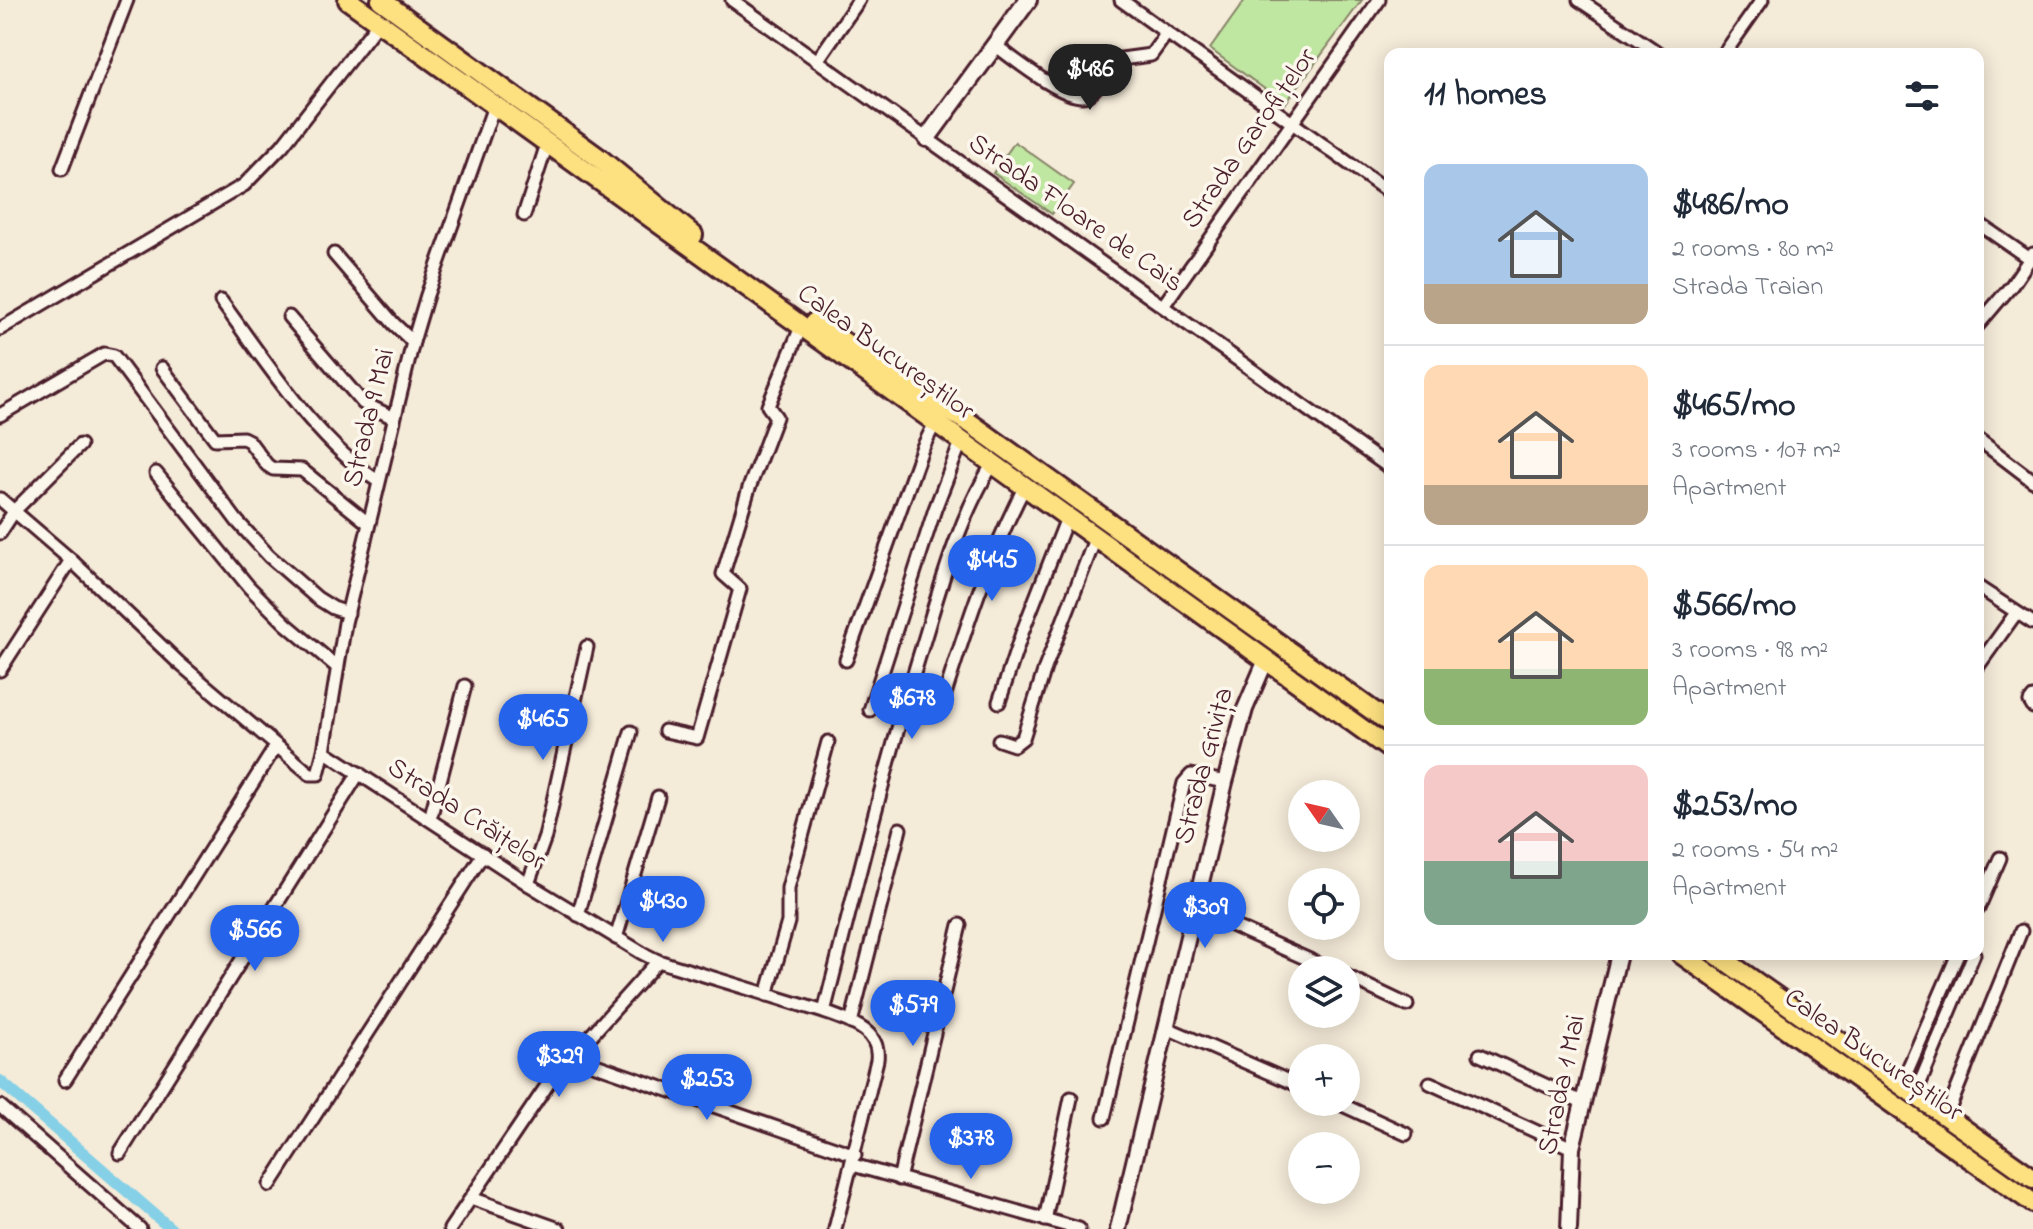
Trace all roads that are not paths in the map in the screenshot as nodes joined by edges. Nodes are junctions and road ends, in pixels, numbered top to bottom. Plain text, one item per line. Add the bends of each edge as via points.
1 (127, 0) edge
2 (348, 0) edge
3 (381, 0) edge
4 (732, 0) edge
5 (859, 0) edge
6 (1028, 0) edge
7 (1121, 0) edge
8 (1379, 0) edge
9 (1579, 0) edge
10 (1762, 0) edge
11 (1594, 4) edge
12 (379, 22) junction
13 (1167, 33) junction
14 (995, 45) junction
15 (1652, 48) edge
16 (1728, 48) edge
17 (817, 61) junction
18 (494, 106) junction
19 (1290, 123) junction
20 (927, 138) junction
21 (547, 144) junction
22 (62, 169) dead end
23 (1384, 189) edge
24 (524, 215) dead end
25 (1984, 227) edge
26 (334, 254) dead end
27 (2032, 257) edge
28 (221, 301) dead end
29 (1163, 306) junction
30 (289, 317) dead end
31 (1984, 317) edge
32 (801, 327) junction
33 (0, 329) edge
34 (413, 342) junction
35 (162, 368) dead end
36 (0, 415) edge
37 (394, 418) junction
38 (935, 423) junction
39 (961, 442) junction
40 (1984, 444) edge
41 (80, 445) dead end
42 (1384, 464) edge
43 (992, 465) junction
44 (156, 473) dead end
45 (378, 481) junction
46 (2033, 481) edge
47 (1024, 488) junction
48 (0, 499) edge
49 (15, 510) junction
50 (1067, 518) junction
51 (368, 523) junction
52 (0, 533) edge
53 (1095, 539) junction
54 (71, 560) junction
55 (1984, 591) edge
56 (348, 613) junction
57 (2016, 613) junction
58 (2033, 623) edge
59 (587, 647) dead end
60 (1984, 658) edge
61 (846, 660) dead end
62 (1266, 660) junction
63 (337, 667) junction
64 (0, 670) edge
65 (465, 686) dead end
66 (2033, 698) edge
67 (999, 702) dead end
68 (2033, 707) edge
69 (870, 710) dead end
70 (940, 710) dead end
71 (1384, 719) edge
72 (665, 731) dead end
73 (631, 732) dead end
74 (999, 740) dead end
75 (828, 742) dead end
76 (1384, 745) edge
77 (276, 746) junction
78 (324, 751) junction
79 (359, 773) junction
80 (1225, 782) junction
81 (658, 797) dead end
82 (430, 819) junction
83 (900, 829) dead end
84 (483, 854) junction
85 (2000, 858) dead end
86 (528, 884) junction
87 (1984, 895) edge
88 (1195, 909) junction
89 (578, 915) junction
90 (960, 925) dead end
91 (2021, 931) dead end
92 (616, 938) junction
93 (1301, 956) edge
94 (1618, 960) edge
95 (1689, 960) edge
96 (1724, 960) edge
97 (1956, 960) edge
98 (1971, 960) edge
99 (658, 961) junction
100 (1360, 983) edge
101 (767, 995) junction
102 (1407, 1005) dead end
103 (824, 1012) junction
104 (851, 1023) junction
105 (1167, 1028) junction
106 (1480, 1055) dead end
107 (570, 1056) junction
108 (65, 1080) dead end
109 (1288, 1081) edge
110 (1430, 1083) dead end
111 (1908, 1090) junction
112 (1071, 1098) dead end
113 (1582, 1102) junction
114 (0, 1106) edge
115 (1360, 1113) edge
116 (1946, 1117) junction
117 (1104, 1118) dead end
118 (1406, 1134) dead end
119 (1572, 1148) junction
120 (120, 1153) dead end
121 (854, 1160) junction
122 (2033, 1178) edge
123 (899, 1179) junction
124 (270, 1185) dead end
125 (471, 1198) junction
126 (2033, 1203) edge
127 (1045, 1220) junction
128 (140, 1229) edge
129 (450, 1229) edge
130 (559, 1229) edge
131 (835, 1229) edge
132 (1079, 1229) edge
133 (1118, 1229) edge
134 (1569, 1229) edge

1 - 22 street
2 - 12 highway, Calea Bucureștilor
3 - 71 highway, Calea Bucureștilor via 599,158 713,249 908,387 981,431
4 - 17 street, Strada Floare de Cais
5 - 17 street
6 - 14 main road
7 - 13 street
8 - 19 street, Strada Garofițelor
9 - 11 street
10 - 16 street
11 - 15 street
12 - 18 highway, Calea Bucureștilor
12 - 33 street via 282,146 244,185
13 - 14 street via 1151,55 1114,60 1087,94 1078,97
13 - 19 street
14 - 20 main road
17 - 20 street, Strada Floare de Cais
18 - 21 highway, Calea Bucureștilor
18 - 34 street, Strada 9 Mai
19 - 23 street
19 - 29 street, Strada Garofițelor
20 - 29 street, Strada Floare de Cais
21 - 24 street
21 - 32 highway, Calea Bucureștilor
25 - 27 street
26 - 34 street
27 - 31 street
28 - 45 street via 300,405
29 - 42 street, Strada Floare de Cais
30 - 37 street via 363,403
32 - 38 highway, Calea Bucureștilor
32 - 72 street via 768,406 776,417 723,574 740,589 697,738
34 - 37 street, Strada 9 Mai
35 - 51 street via 215,439 243,438 273,469 302,470
36 - 56 street via 104,354 114,356 237,521 317,598
37 - 45 street, Strada 9 Mai
38 - 39 highway, Calea Bucureștilor
38 - 61 street
39 - 43 highway, Calea Bucureștilor
39 - 69 street
40 - 46 street
41 - 49 street
43 - 47 highway, Calea Bucureștilor
43 - 103 street via 967,512 930,620
44 - 63 street via 249,587
45 - 51 street, Strada 9 Mai
47 - 50 highway, Calea Bucureștilor
47 - 70 street via 974,603
48 - 49 street
49 - 52 street
49 - 54 street
50 - 53 highway, Calea Bucureștilor
50 - 67 street
51 - 56 street, Strada 9 Mai
53 - 62 highway, Calea Bucureștilor
53 - 74 street via 1023,738 1014,745
54 - 64 street
54 - 77 street
55 - 57 street
56 - 63 street, Strada 9 Mai
57 - 58 street
57 - 60 street
59 - 86 street via 545,837
62 - 76 highway, Calea Bucureștilor
62 - 80 street, Strada Grivița via 1245,709
63 - 78 street, Strada 9 Mai
65 - 82 street
66 - 68 street
73 - 89 street
75 - 101 street via 788,888 788,922
77 - 78 street via 312,776 320,772
77 - 108 street
78 - 79 street, Strada Crăițelor
79 - 82 street, Strada Crăițelor
79 - 120 street
80 - 88 street, Strada Grivița
80 - 117 street via 1191,775 1184,783
81 - 92 street
82 - 84 street, Strada Crăițelor
83 - 104 street
84 - 86 street, Strada Crăițelor
84 - 124 street
85 - 87 street
86 - 89 street, Strada Crăițelor
88 - 93 street
88 - 105 street, Strada Grivița
89 - 92 street, Strada Crăițelor
90 - 123 street
91 - 116 street
92 - 99 street, Strada Crăițelor
94 - 113 street, Strada 1 Mai
95 - 126 highway, Calea Bucureștilor
96 - 111 highway, Calea Bucureștilor
97 - 111 street
98 - 111 street
99 - 101 street, Strada Crăițelor
99 - 107 street
100 - 102 street
101 - 103 street, Strada Crăițelor
103 - 104 street, Strada Crăițelor
104 - 121 street, Strada Crăițelor via 873,1037 878,1047
105 - 109 street
105 - 133 street, Strada Grivița
106 - 113 street
107 - 121 street
107 - 125 street
110 - 119 street
111 - 116 highway, Calea Bucureștilor
112 - 127 street
113 - 119 street, Strada 1 Mai
114 - 128 street
115 - 118 street
116 - 122 highway, Calea Bucureștilor
119 - 134 street, Strada 1 Mai
121 - 123 street
121 - 131 street
123 - 127 street
125 - 129 street
125 - 130 street
127 - 132 street

